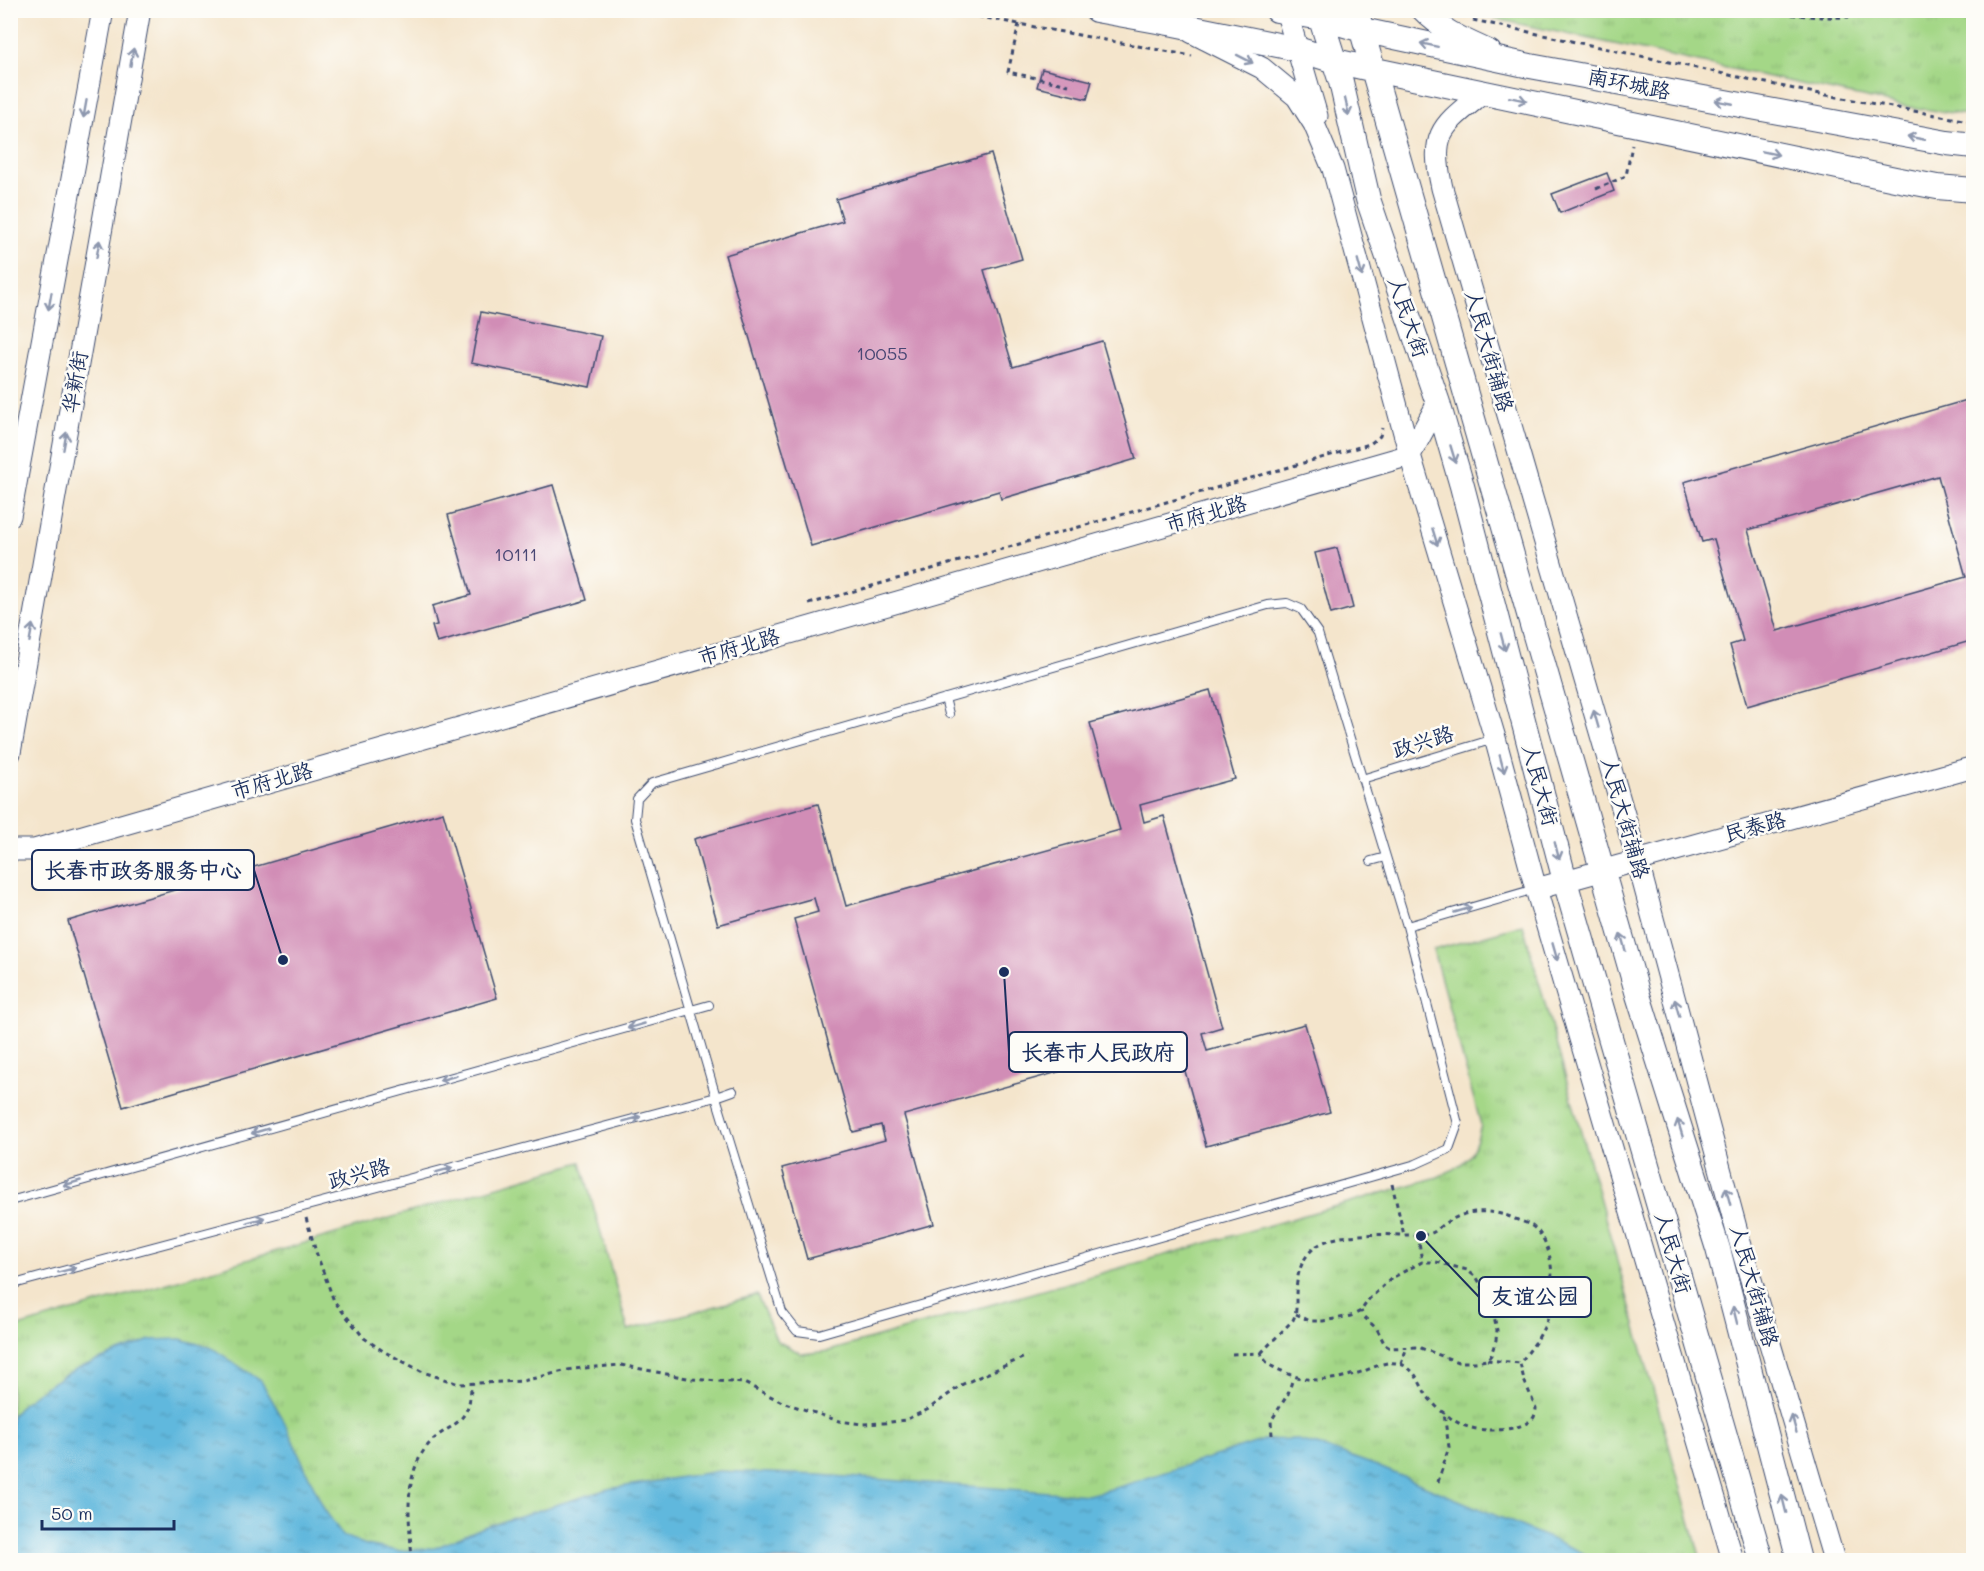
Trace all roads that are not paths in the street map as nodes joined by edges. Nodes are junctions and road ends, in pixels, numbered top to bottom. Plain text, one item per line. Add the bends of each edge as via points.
1 (103, 10) edge
2 (140, 10) edge
3 (1096, 10) edge
4 (1422, 10) edge
5 (1283, 11) edge
6 (1319, 14) edge
7 (1359, 20) edge
8 (1174, 24) junction
9 (1297, 49) junction
10 (1335, 61) junction
11 (1530, 66) junction
12 (1375, 70) junction
13 (1484, 92) junction
14 (1974, 146) edge
15 (1333, 170) junction
16 (1974, 190) edge
17 (1437, 403) junction
18 (1410, 455) junction
19 (10, 516) edge
20 (945, 698) junction
21 (949, 714) dead end
22 (1495, 738) junction
23 (10, 753) edge
24 (1974, 766) edge
25 (1362, 779) junction
26 (10, 850) edge
27 (1386, 857) junction
28 (1637, 859) junction
29 (1371, 861) dead end
30 (1603, 869) junction
31 (1565, 881) junction
32 (1536, 889) junction
33 (1407, 926) junction
34 (709, 1005) dead end
35 (692, 1010) junction
36 (734, 1091) dead end
37 (716, 1097) junction
38 (10, 1201) edge
39 (10, 1285) edge
40 (1732, 1560) edge
41 (1761, 1560) edge
42 (1799, 1560) edge
43 (1834, 1560) edge

1 -> 19 main road, 华新街
23 -> 2 main road, 华新街
3 - 8 main road, 南环城路
4 - 11 main road via 1459,37
5 - 6 main road, 南环城路
5 - 9 main road
6 - 7 main road, 南环城路
6 - 10 main road, 人民大街
11 -> 7 main road, 南环城路
7 - 12 main road, 人民大街
8 - 9 main road, 南环城路
8 -> 15 main road via 1262,68 1296,97 1314,124
9 - 10 main road, 南环城路
9 - 15 main road
10 - 12 main road, 南环城路
10 -> 17 main road, 人民大街 via 1368,199
14 -> 11 main road, 南环城路
12 - 13 main road, 南环城路
12 - 30 main road, 人民大街
13 -> 16 main road, 南环城路 via 1895,179
28 -> 13 main road, 人民大街辅路 via 1437,165 1438,139 1453,118
15 -> 18 main road
17 - 18 main road
17 -> 31 main road, 人民大街
18 -> 22 main road
18 - 26 main road, 市府北路 via 34,850
20 - 21 lane
20 - 25 lane via 1287,603 1301,609 1318,633
20 - 35 lane via 652,783 637,799 635,819
22 - 25 lane, 政兴路
22 -> 32 main road
24 - 28 main road, 民泰路
25 - 27 lane
27 - 29 lane
27 - 33 lane
28 - 30 main road, 民泰路
43 -> 28 main road, 人民大街辅路 via 1739,1239
30 - 31 main road, 民泰路
42 -> 30 main road, 人民大街 via 1718,1249
31 - 32 main road, 民泰路
31 - 41 main road, 人民大街
33 -> 32 lane
32 -> 40 main road
33 - 37 lane via 1458,1124 1449,1149 1416,1164 819,1334 798,1330 782,1312
34 - 35 lane
35 - 37 lane
35 -> 38 lane
36 - 37 lane, 政兴路
39 -> 37 lane, 政兴路

